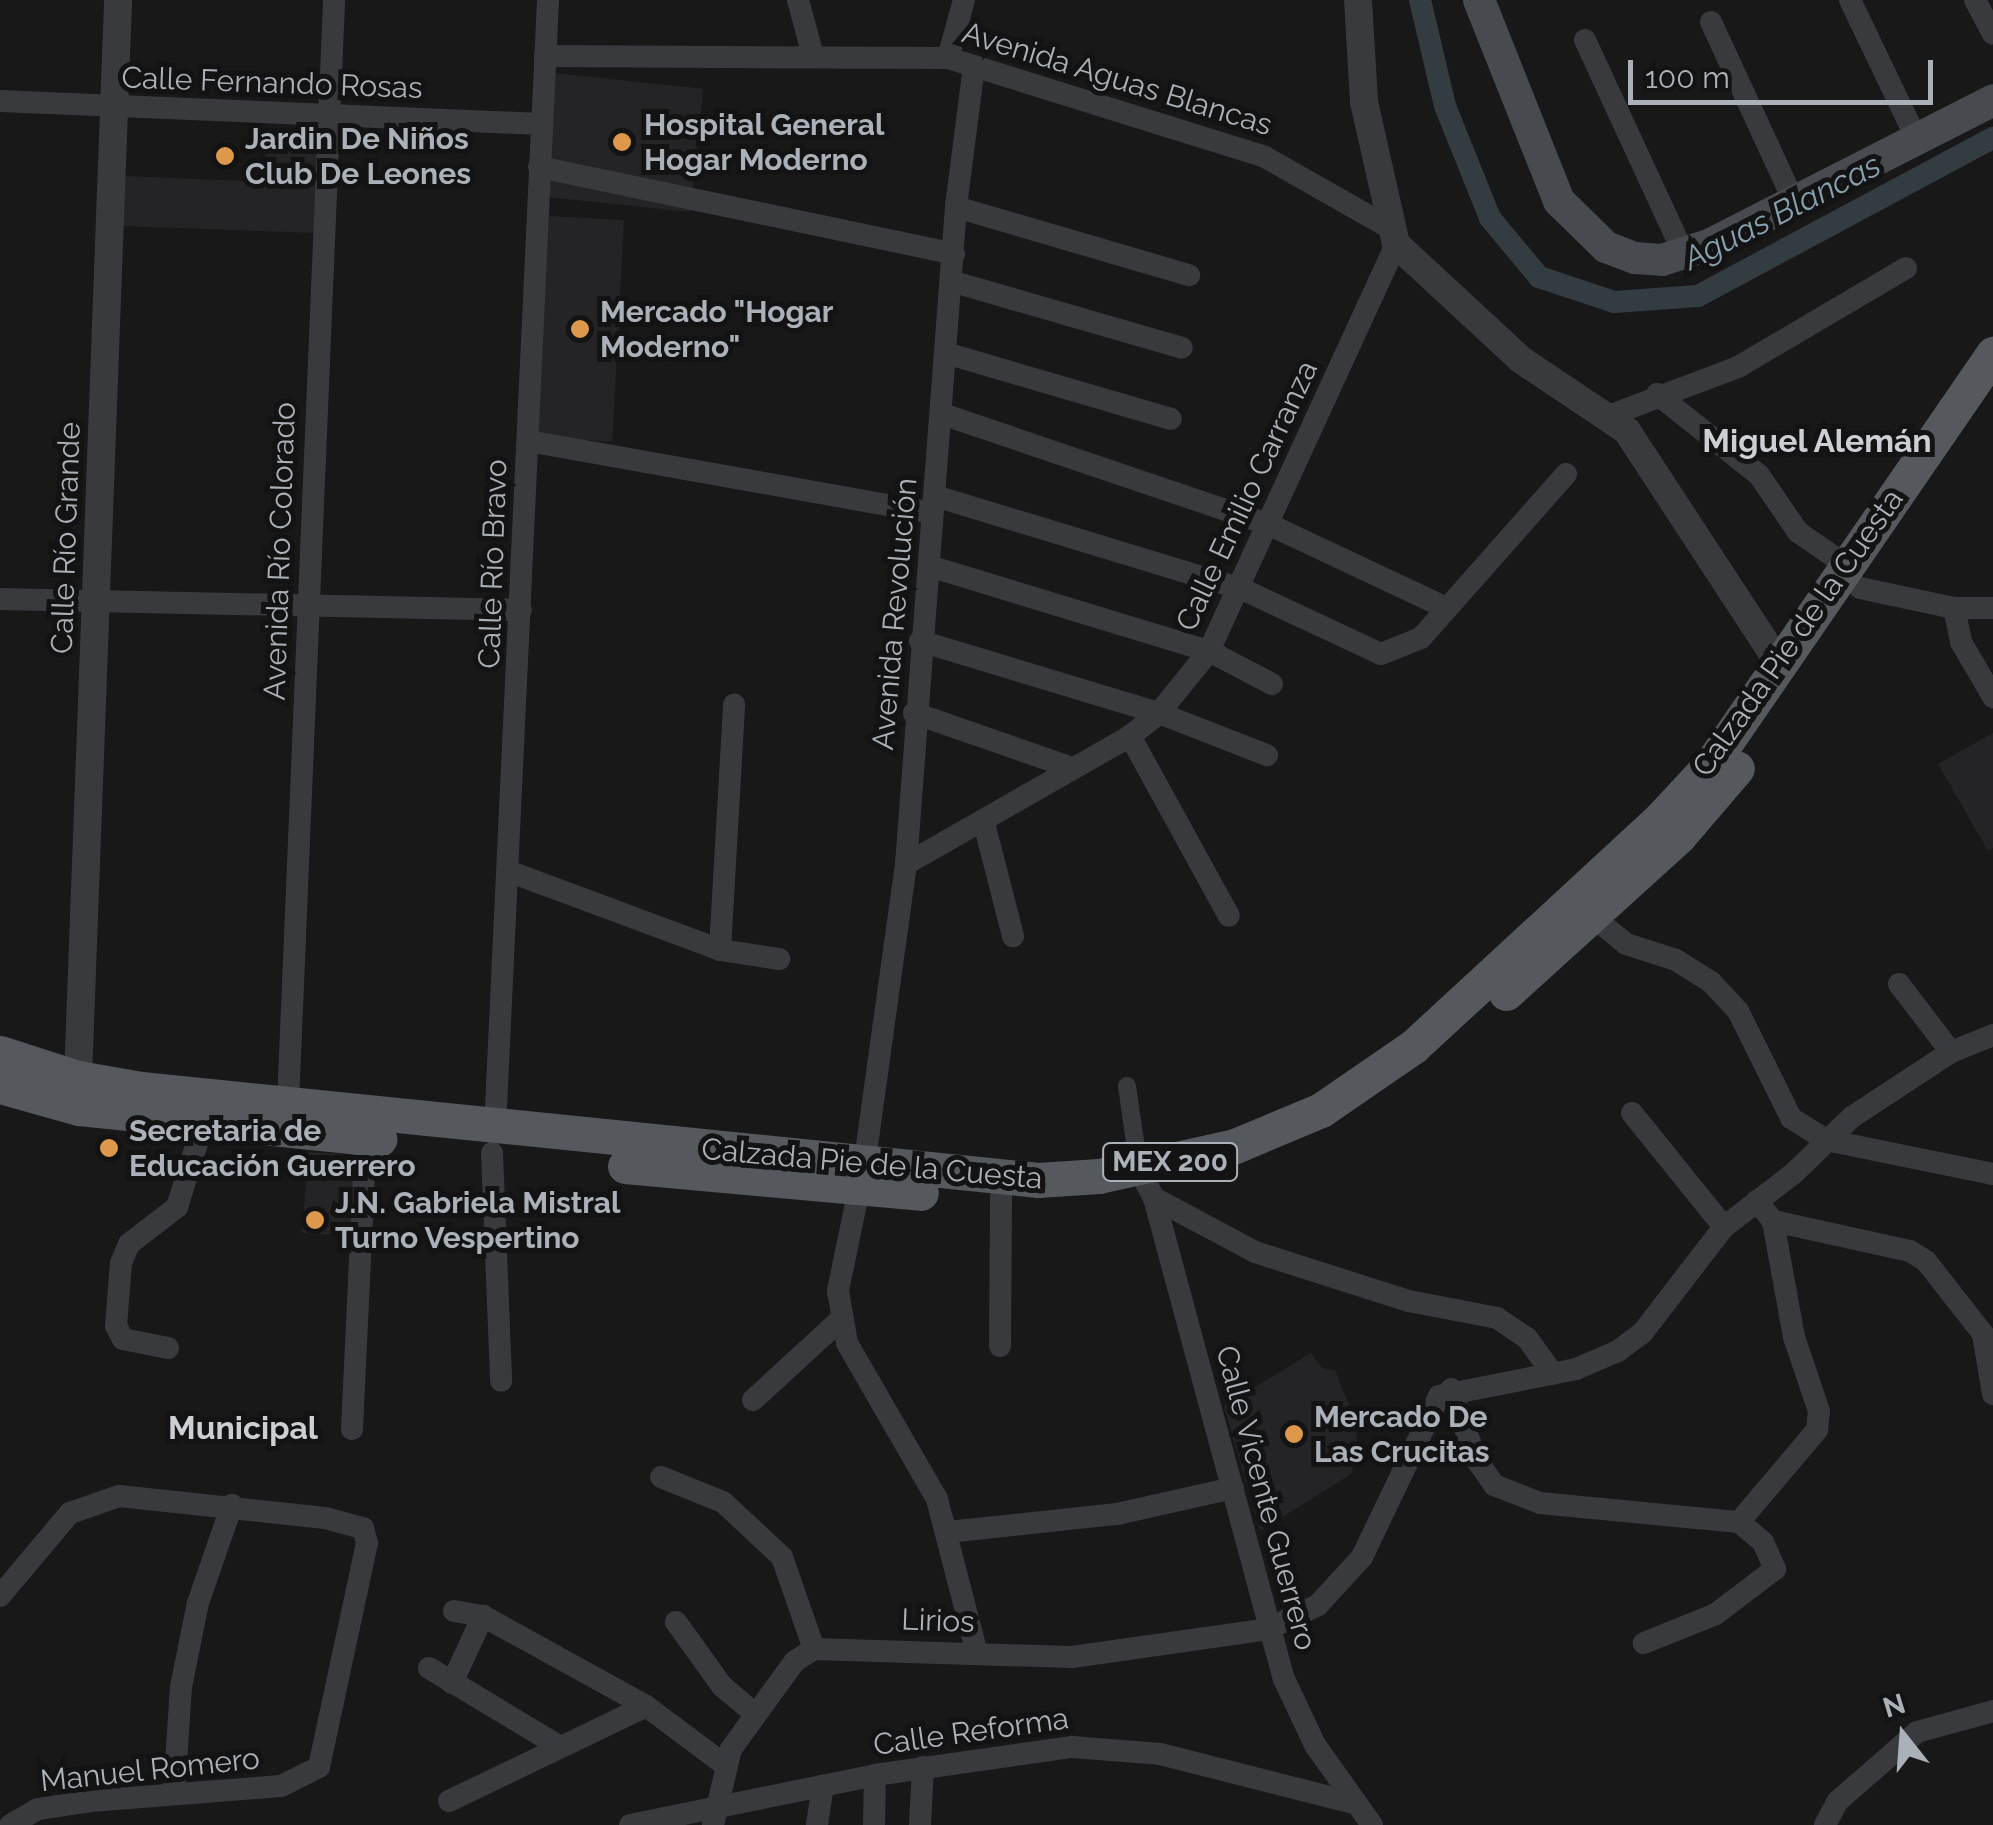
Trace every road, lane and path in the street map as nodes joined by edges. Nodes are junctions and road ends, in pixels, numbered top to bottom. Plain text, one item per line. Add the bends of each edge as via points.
1 (118, 0) edge
2 (334, 0) edge
3 (548, 0) edge
4 (798, 0) edge
5 (964, 0) edge
6 (1358, 0) edge
7 (1480, 0) edge
8 (1850, 0) edge
9 (1976, 0) edge
10 (1711, 22) dead end
11 (1993, 34) edge
12 (1585, 40) dead end
13 (545, 56) junction
14 (813, 56) junction
15 (948, 58) junction
16 (974, 66) junction
17 (1993, 100) edge
18 (0, 101) edge
19 (114, 106) junction
20 (330, 114) junction
21 (541, 124) junction
22 (1917, 140) junction
23 (539, 168) junction
24 (1795, 204) junction
25 (956, 207) junction
26 (1392, 235) junction
27 (954, 254) junction
28 (1684, 254) junction
29 (1906, 268) dead end
30 (1189, 275) dead end
31 (954, 282) junction
32 (1182, 348) dead end
33 (1993, 353) edge
34 (949, 354) junction
35 (1657, 394) junction
36 (1993, 396) edge
37 (942, 414) junction
38 (1612, 415) junction
39 (1171, 419) dead end
40 (528, 441) junction
41 (1566, 474) dead end
42 (934, 505) junction
43 (1270, 525) junction
44 (929, 566) junction
45 (1853, 577) junction
46 (1242, 589) junction
47 (0, 599) edge
48 (96, 603) junction
49 (1446, 608) junction
50 (1954, 608) junction
51 (1993, 608) edge
52 (307, 610) junction
53 (521, 610) junction
54 (920, 641) junction
55 (1209, 652) junction
56 (1780, 665) junction
57 (1272, 684) dead end
58 (1993, 697) edge
59 (734, 704) dead end
60 (914, 713) junction
61 (1160, 714) junction
62 (1130, 736) junction
63 (1267, 755) dead end
64 (1072, 768) junction
65 (984, 823) junction
66 (906, 864) junction
67 (508, 871) junction
68 (1581, 908) junction
69 (1229, 916) dead end
70 (1013, 936) dead end
71 (720, 950) junction
72 (779, 959) dead end
73 (1898, 984) dead end
74 (1993, 1035) edge
75 (1951, 1052) junction
76 (0, 1053) edge
77 (78, 1078) junction
78 (0, 1086) edge
79 (1127, 1086) dead end
80 (288, 1104) junction
81 (1632, 1113) dead end
82 (203, 1124) junction
83 (366, 1137) junction
84 (1826, 1140) junction
85 (494, 1141) junction
86 (1993, 1174) edge
87 (860, 1177) junction
88 (1148, 1185) junction
89 (1001, 1197) junction
90 (1758, 1201) junction
91 (1773, 1222) junction
92 (1724, 1227) junction
93 (839, 1321) junction
94 (1000, 1346) dead end
95 (168, 1348) dead end
96 (1553, 1374) junction
97 (500, 1381) dead end
98 (1451, 1389) junction
99 (1993, 1394) edge
100 (753, 1400) dead end
101 (352, 1429) dead end
102 (662, 1477) dead end
103 (1233, 1488) junction
104 (232, 1505) junction
105 (1739, 1522) junction
106 (948, 1532) junction
107 (0, 1596) edge
108 (454, 1611) dead end
109 (483, 1616) junction
110 (676, 1622) dead end
111 (1268, 1629) junction
112 (1644, 1644) dead end
113 (814, 1649) junction
114 (976, 1650) junction
115 (429, 1668) dead end
116 (452, 1683) junction
117 (646, 1706) junction
118 (1993, 1711) edge
119 (754, 1713) junction
120 (559, 1746) junction
121 (725, 1765) junction
122 (923, 1767) junction
123 (875, 1775) junction
124 (823, 1785) junction
125 (174, 1794) junction
126 (449, 1801) dead end
127 (1350, 1802) junction
128 (714, 1815) edge
129 (10, 1825) edge
130 (630, 1825) edge
131 (817, 1825) edge
132 (874, 1825) edge
133 (920, 1825) edge
134 (1372, 1825) edge
135 (1825, 1825) edge

1 - 19 street, Calle Río Grande
2 - 20 street, Avenida Río Colorado
3 - 13 street, Calle Río Bravo
4 - 14 street
5 - 15 street
6 - 26 street via 1364,102
7 - 28 main road via 1568,213 1606,247 1635,258
8 - 22 street
9 - 11 street
10 - 24 street
12 - 28 street
13 - 14 street, Avenida Aguas Blancas
13 - 21 street, Calle Río Bravo
14 - 15 street, Avenida Aguas Blancas
15 - 16 street, Avenida Aguas Blancas
16 - 25 street, Avenida Revolución
16 - 26 street, Avenida Aguas Blancas via 1265,156
17 - 22 main road
18 - 19 street, Calle Fernando Rosas
19 - 20 street, Calle Fernando Rosas
19 - 48 street, Calle Río Grande
20 - 21 street, Calle Fernando Rosas
20 - 52 street, Avenida Río Colorado
21 - 23 street, Calle Río Bravo
22 - 24 main road
23 - 27 street
23 - 40 street, Calle Río Bravo
24 - 28 main road
25 - 27 street, Avenida Revolución
25 - 30 street
26 - 38 street, Avenida Aguas Blancas via 1520,360
26 - 43 street, Calle Emilio Carranza
27 - 31 street, Avenida Revolución
29 - 35 street via 1738,368
31 - 32 street
31 - 34 street, Avenida Revolución
33 - 45 main road, Calzada Pie de la Cuesta / MEX 200
34 - 37 street, Avenida Revolución
34 - 39 street
35 - 38 street
35 - 45 street via 1758,475 1798,532
36 - 45 main road, Calzada Pie de la Cuesta / MEX 200
37 - 42 street, Avenida Revolución
37 - 43 street
38 - 56 street, Avenida Aguas Blancas
40 - 42 street
40 - 53 street, Calle Río Bravo
41 - 49 street
42 - 44 street, Avenida Revolución
42 - 46 street
43 - 46 street, Calle Emilio Carranza
43 - 49 street
44 - 54 street, Avenida Revolución
44 - 55 street
45 - 50 street
45 - 56 main road, Calzada Pie de la Cuesta / MEX 200
45 - 68 main road, Calzada Pie de la Cuesta / MEX 200 via 1729,780
46 - 49 street via 1381,654 1421,638
46 - 55 street, Calle Emilio Carranza
47 - 48 street
48 - 52 street
48 - 77 street, Calle Río Grande
50 - 51 street
50 - 58 street via 1961,642
52 - 53 street
52 - 80 street, Avenida Río Colorado
53 - 67 street, Calle Río Bravo
54 - 60 street, Avenida Revolución
54 - 61 street
55 - 57 street
55 - 61 street, Calle Emilio Carranza
56 - 68 main road, Calzada Pie de la Cuesta / MEX 200 via 1711,764
59 - 71 street
60 - 64 street
60 - 66 street, Avenida Revolución
61 - 62 street, Calle Emilio Carranza
61 - 63 street
62 - 64 street, Calle Emilio Carranza
62 - 69 street
64 - 65 street, Calle Emilio Carranza
65 - 66 street, Calle Emilio Carranza
65 - 70 street
66 - 87 street, Avenida Revolución
67 - 71 street
67 - 85 street, Calle Río Bravo
68 - 84 street via 1626,944 1676,960 1738,1011 1792,1118
68 - 88 main road, Calzada Pie de la Cuesta / MEX 200 via 1460,1018 1321,1110
71 - 72 street
73 - 75 street
74 - 75 street
75 - 84 street via 1894,1086
76 - 77 main road, Calzada Pie de la Cuesta / MEX 200
77 - 80 main road, Calzada Pie de la Cuesta / MEX 200
78 - 82 main road, Calzada Pie de la Cuesta / MEX 200 via 79,1108
79 - 88 street
80 - 85 main road, Calzada Pie de la Cuesta / MEX 200
81 - 92 street
82 - 83 main road, Calzada Pie de la Cuesta / MEX 200
82 - 95 street via 178,1207 130,1244 122,1263 116,1326 123,1339
83 - 85 main road, Calzada Pie de la Cuesta / MEX 200
83 - 101 street
84 - 86 street
84 - 90 street
85 - 87 main road, Calzada Pie de la Cuesta / MEX 200
85 - 97 street, Calle Río Bravo
87 - 88 main road, Calzada Pie de la Cuesta / MEX 200
87 - 89 main road, Calzada Pie de la Cuesta / MEX 200
87 - 93 street, Avenida Revolución via 838,1290
88 - 89 main road, Calzada Pie de la Cuesta / MEX 200
88 - 96 street via 1255,1252 1408,1301 1497,1318 1527,1338
88 - 103 street, Calle Vicente Guerrero
89 - 94 street
90 - 91 street
90 - 92 street
91 - 99 street via 1910,1251 1926,1261 1983,1334
91 - 105 street via 1794,1338 1819,1411 1817,1430
92 - 96 street via 1644,1332 1618,1351
93 - 100 street
93 - 106 street via 937,1498
96 - 98 street
98 - 105 street via 1476,1459 1494,1485 1540,1503
98 - 111 street, Lirios via 1428,1407 1362,1557 1318,1605
102 - 113 street via 723,1502 782,1557
103 - 106 street via 1117,1514
103 - 111 street, Calle Vicente Guerrero
104 - 107 street, Manuel Romero via 119,1496 96,1501 70,1513
104 - 125 street via 198,1603 181,1687
104 - 125 street, Manuel Romero via 363,1528 362,1578 319,1766 282,1786
105 - 112 street via 1763,1542 1776,1569 1716,1614
106 - 114 street
108 - 109 street
109 - 116 street
109 - 117 street
110 - 119 street via 722,1686
111 - 114 street, Lirios via 1072,1657
111 - 127 street, Calle Vicente Guerrero via 1315,1745
113 - 114 street, Lirios
113 - 119 street via 795,1661
115 - 116 street
116 - 120 street
117 - 120 street
117 - 121 street
118 - 135 street via 1917,1732 1838,1802
119 - 121 street
120 - 126 street
121 - 128 street
122 - 123 street, Calle Reforma
122 - 127 street, Calle Reforma via 1012,1752 1112,1746
122 - 133 street
123 - 124 street, Calle Reforma
123 - 132 street
124 - 128 street, Calle Reforma
124 - 131 street
125 - 129 street, Manuel Romero via 38,1809
127 - 134 street, Calle Vicente Guerrero
128 - 130 street, Calle Reforma

